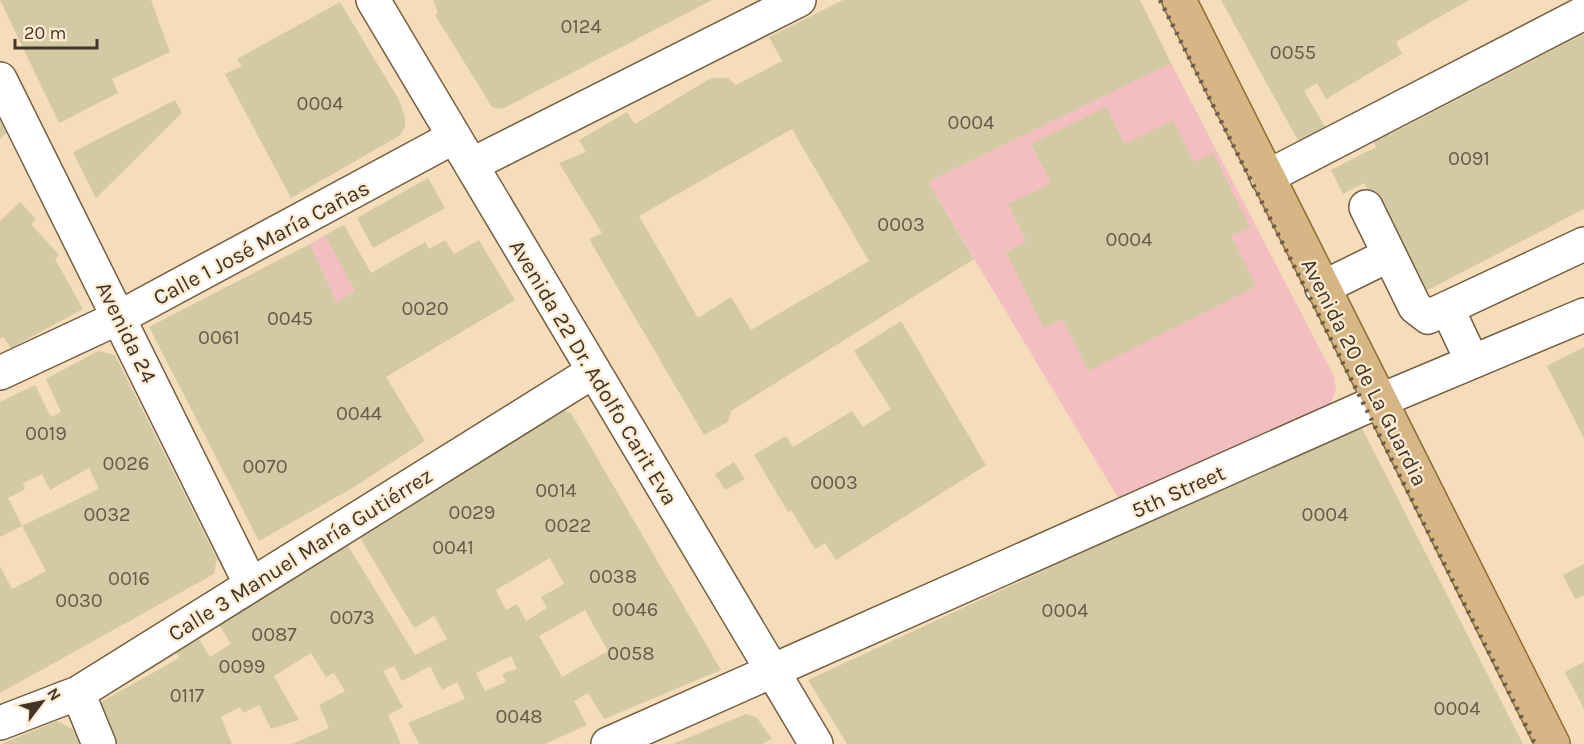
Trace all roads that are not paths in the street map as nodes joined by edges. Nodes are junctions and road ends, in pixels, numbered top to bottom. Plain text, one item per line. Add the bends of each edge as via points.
1 (373, 0) edge
2 (799, 0) edge
3 (1179, 0) edge
4 (1584, 13) edge
5 (0, 79) edge
6 (454, 137) junction
7 (471, 165) junction
8 (1267, 177) junction
9 (1366, 207) dead end
10 (1584, 244) edge
11 (1389, 255) junction
12 (1322, 288) junction
13 (1447, 308) junction
14 (1584, 315) edge
15 (120, 317) junction
16 (1472, 361) junction
17 (594, 371) junction
18 (0, 373) edge
19 (1379, 401) junction
20 (251, 585) junction
21 (773, 671) junction
22 (78, 693) junction
23 (0, 723) edge
24 (99, 744) edge
25 (608, 744) edge
26 (816, 744) edge
27 (1553, 744) edge

1 - 6 street, Avenida 22 Dr. Adolfo Carit Eva
2 - 7 street
3 - 8 main road, Avenida 20 de La Guardia
4 - 8 street
5 - 15 street, Avenida 24
6 - 7 street, Avenida 22 Dr. Adolfo Carit Eva
6 - 15 street, Calle 1 José María Cañas
7 - 17 street, Avenida 22 Dr. Adolfo Carit Eva
8 - 12 main road, Avenida 20 de La Guardia
9 - 11 street
10 - 13 street
11 - 12 street
11 - 13 street via 1415,308 1428,316
12 - 19 main road, Avenida 20 de La Guardia
13 - 16 street
14 - 16 street, 5th Street
15 - 18 street, Calle 1 José María Cañas
15 - 20 street, Avenida 24
16 - 19 street, 5th Street
17 - 20 street, Calle 3 Manuel María Gutiérrez
17 - 21 street, Avenida 22 Dr. Adolfo Carit Eva
19 - 21 street, 5th Street
19 - 27 main road, Avenida 20 de La Guardia
20 - 22 street, Calle 3 Manuel María Gutiérrez
21 - 25 street, 5th Street
21 - 26 street, Avenida 22 Dr. Adolfo Carit Eva
22 - 23 street, Calle 3 Manuel María Gutiérrez
22 - 24 street

